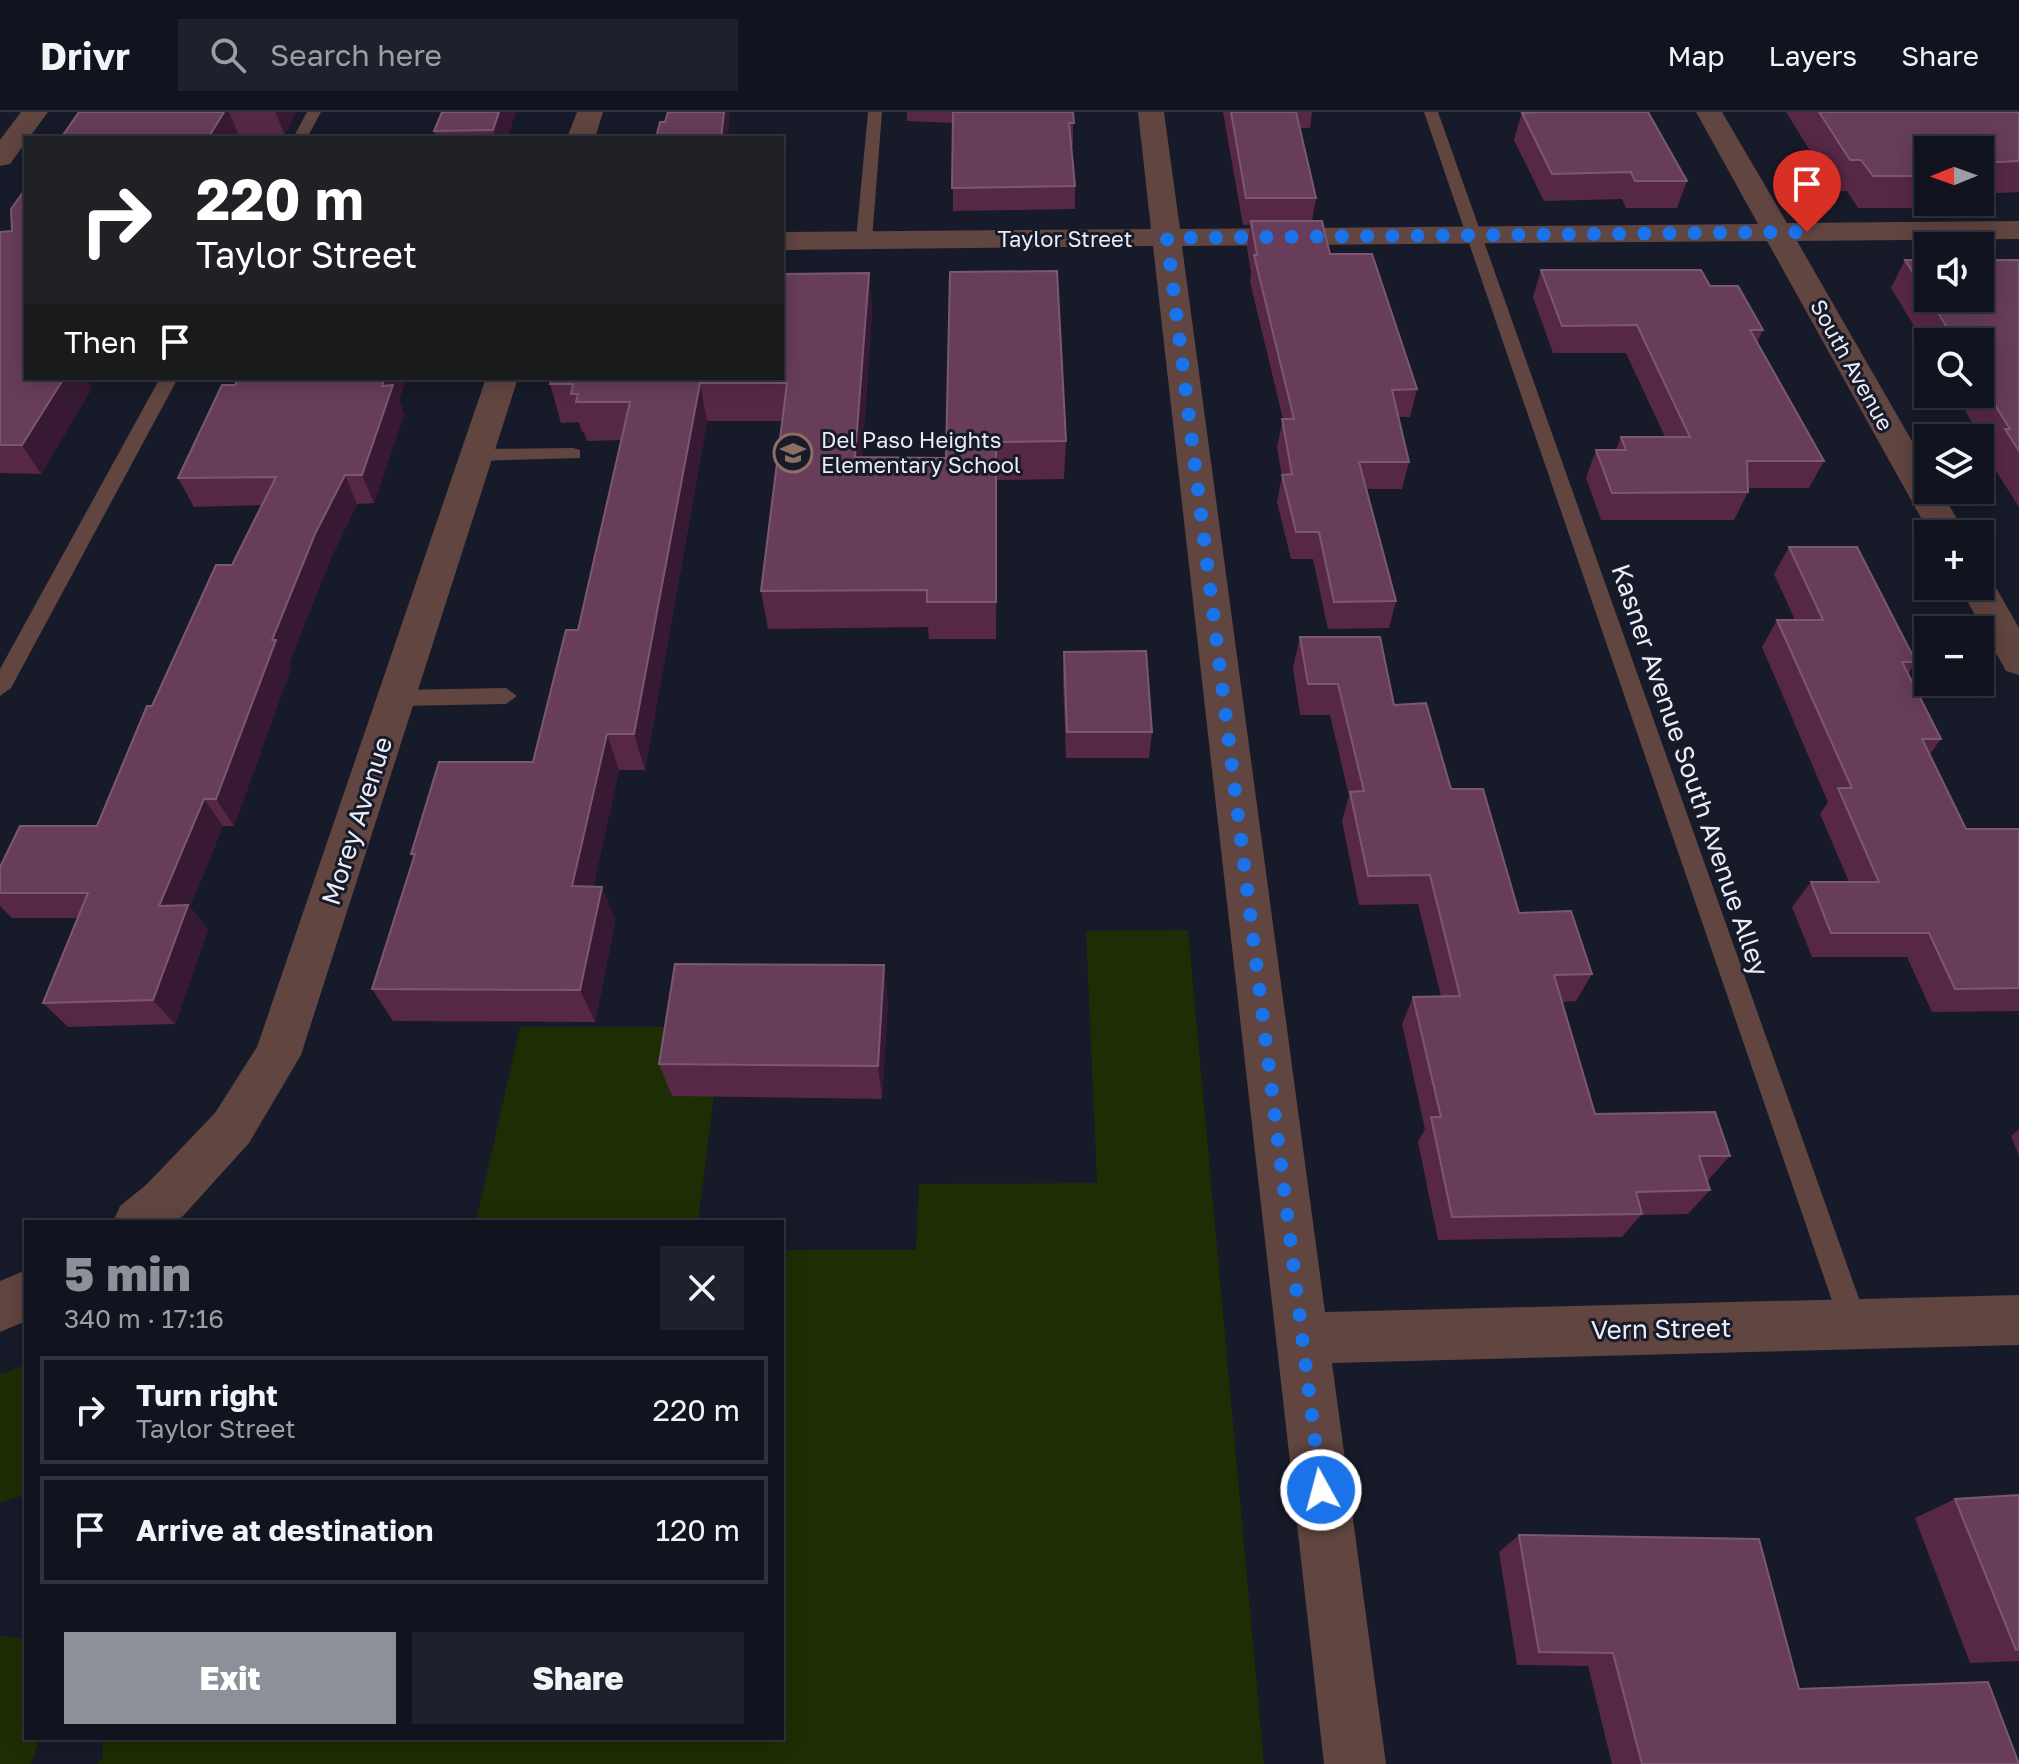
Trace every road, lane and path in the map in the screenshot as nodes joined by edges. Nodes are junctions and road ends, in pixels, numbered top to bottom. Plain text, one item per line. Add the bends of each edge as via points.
1 (35, 112) edge
2 (314, 112) edge
3 (590, 112) edge
4 (875, 112) edge
5 (1151, 112) edge
6 (1431, 112) edge
7 (1709, 112) edge
8 (301, 136) edge
9 (582, 136) edge
10 (0, 158) edge
11 (2019, 230) edge
12 (1777, 232) junction
13 (1474, 235) junction
14 (1167, 238) junction
15 (864, 240) junction
16 (784, 241) edge
17 (168, 380) edge
18 (501, 380) edge
19 (573, 454) dead end
20 (477, 455) junction
21 (1940, 520) edge
22 (1985, 600) edge
23 (2019, 661) edge
24 (0, 688) edge
25 (506, 696) dead end
26 (398, 698) junction
27 (140, 1220) edge
28 (24, 1296) edge
29 (0, 1307) edge
30 (2019, 1320) edge
31 (1854, 1324) junction
32 (1302, 1338) junction
33 (1355, 1764) edge

1 - 10 street
2 - 8 lane
3 - 9 street
4 - 15 lane
5 - 14 street
6 - 13 lane, Kasner Avenue South Avenue Alley
7 - 12 street, South Avenue
11 - 12 street, Taylor Street
12 - 13 street, Taylor Street
12 - 21 street, South Avenue
13 - 14 street, Taylor Street
13 - 31 lane, Kasner Avenue South Avenue Alley
14 - 15 street, Taylor Street
14 - 32 street
15 - 16 street, Taylor Street
17 - 24 lane
18 - 20 street, Morey Avenue
19 - 20 lane
20 - 26 street, Morey Avenue
22 - 23 street
25 - 26 lane
26 - 27 street, Morey Avenue via 278,1055 232,1128
28 - 29 street
30 - 31 street, Vern Street
31 - 32 street, Vern Street
32 - 33 street

